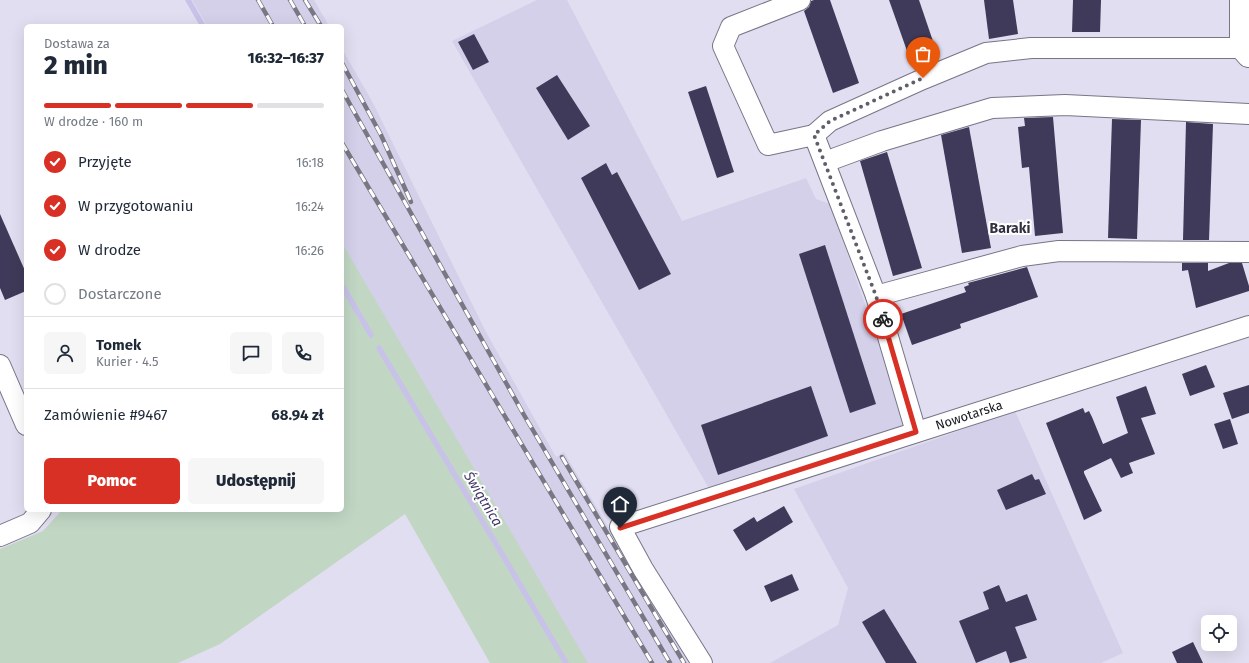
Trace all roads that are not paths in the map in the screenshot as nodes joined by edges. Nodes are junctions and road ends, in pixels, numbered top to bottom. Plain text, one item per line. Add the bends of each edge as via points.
1 (800, 0) edge
2 (1240, 0) edge
3 (1244, 53) edge
4 (1249, 114) edge
5 (814, 135) junction
6 (824, 162) junction
7 (1249, 252) edge
8 (876, 296) junction
9 (1249, 326) edge
10 (0, 365) edge
11 (24, 420) edge
12 (916, 432) junction
13 (39, 512) edge
14 (0, 536) edge
15 (702, 663) edge

1 - 5 street via 731,27 723,46 768,145
2 - 3 street
3 - 5 street via 1031,48 986,53 923,78 830,121
4 - 6 street via 1065,105 992,108 882,141
5 - 6 street
6 - 8 street
7 - 8 street via 1059,251 1022,256
8 - 12 street
9 - 12 street, Nowotarska
10 - 11 street
12 - 15 street, Nowotarska via 620,528 642,569
13 - 14 street via 30,523

